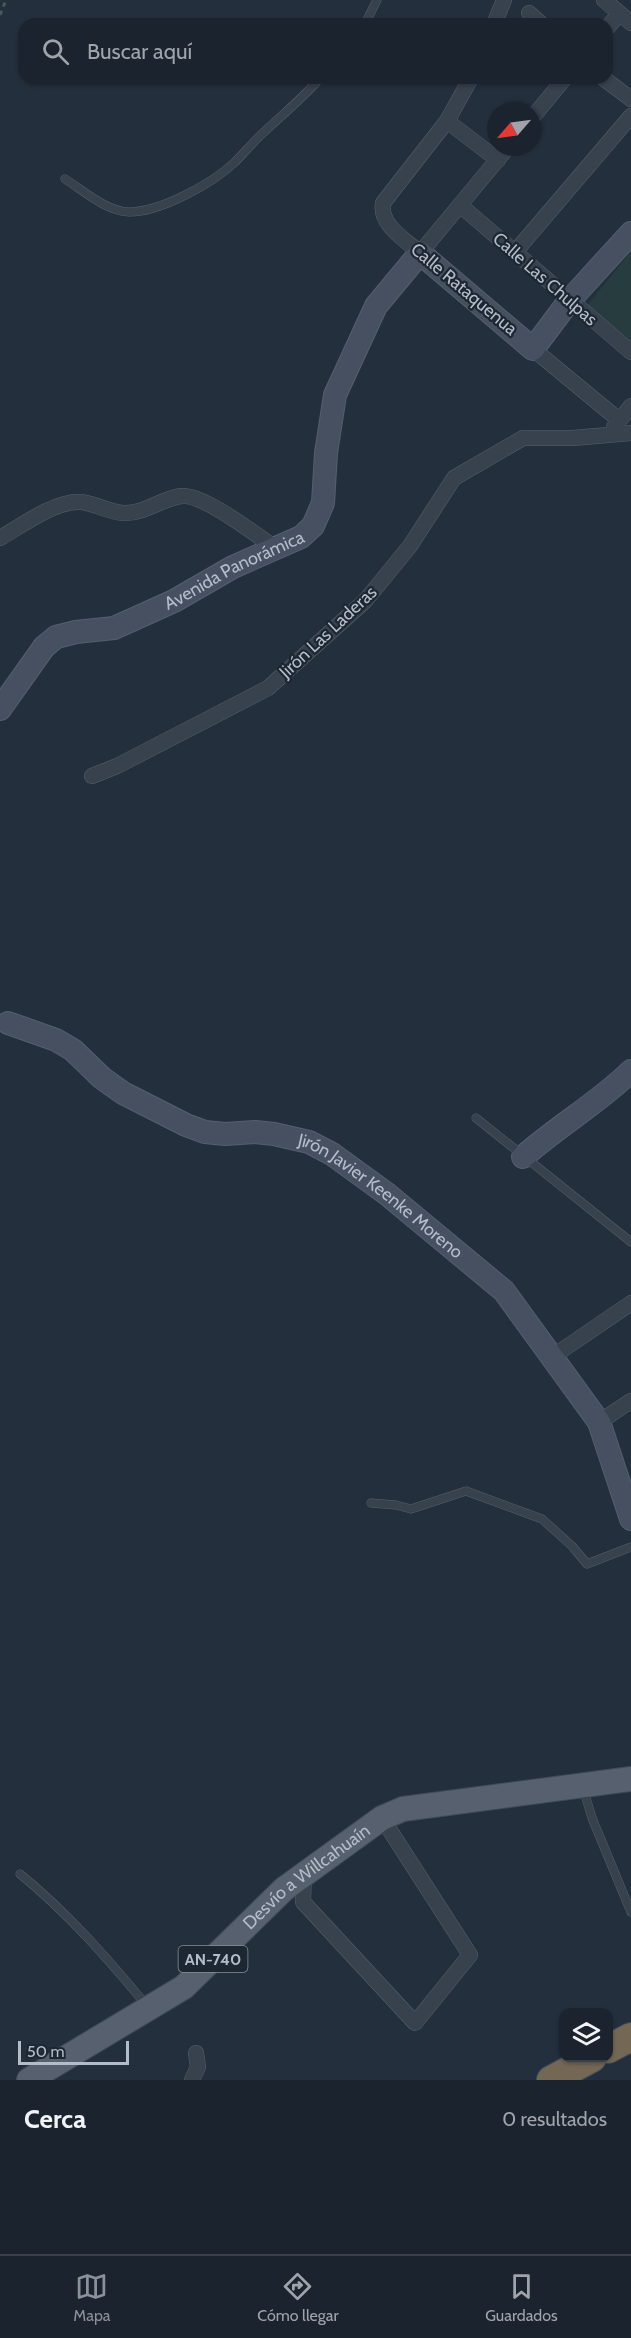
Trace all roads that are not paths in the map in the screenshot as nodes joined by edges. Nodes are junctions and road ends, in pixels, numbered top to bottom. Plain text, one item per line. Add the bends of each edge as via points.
1 (377, 0) edge
2 (504, 0) edge
3 (604, 0) edge
4 (529, 13) dead end
5 (368, 18) edge
6 (496, 18) edge
7 (534, 18) edge
8 (625, 18) edge
9 (315, 84) edge
10 (468, 84) edge
11 (561, 84) edge
12 (611, 84) edge
13 (631, 99) edge
14 (541, 107) edge
15 (631, 116) edge
16 (447, 121) junction
17 (501, 156) edge
18 (498, 160) junction
19 (65, 179) dead end
20 (460, 206) junction
21 (631, 233) edge
22 (515, 252) junction
23 (420, 253) junction
24 (569, 301) junction
25 (533, 349) junction
26 (631, 352) edge
27 (631, 406) edge
28 (619, 420) junction
29 (631, 433) edge
30 (606, 435) junction
31 (0, 538) edge
32 (277, 549) junction
33 (0, 709) edge
34 (92, 776) dead end
35 (9, 1023) dead end
36 (631, 1071) edge
37 (476, 1118) dead end
38 (523, 1157) junction
39 (631, 1242) edge
40 (631, 1303) edge
41 (552, 1357) junction
42 (631, 1401) edge
43 (599, 1422) junction
44 (371, 1503) dead end
45 (629, 1506) edge
46 (631, 1547) edge
47 (631, 1779) edge
48 (582, 1784) junction
49 (382, 1818) junction
50 (304, 1872) junction
51 (20, 1874) dead end
52 (631, 1912) edge
53 (149, 2009) junction
54 (631, 2037) edge
55 (613, 2047) edge
56 (196, 2053) dead end
57 (585, 2062) edge
58 (29, 2080) edge
59 (192, 2080) edge
60 (551, 2080) edge

1 - 5 lane
2 - 6 street
3 - 8 street
4 - 7 street
9 - 19 lane via 234,164 185,196 155,208 129,212 106,206
10 - 16 street
11 - 14 street
12 - 13 street
15 - 22 street
16 - 18 street
16 - 23 street, Calle Rataquenua via 383,203 381,212
17 - 18 street
18 - 20 street
20 - 22 street, Calle Las Chulpas
20 - 23 street
21 - 24 main road
22 - 24 street, Calle Las Chulpas
23 - 25 main road, Calle Rataquenua
23 - 32 main road, Avenida Panorámica via 376,306 335,395 323,503 313,526
24 - 25 main road
24 - 26 street, Calle Las Chulpas
25 - 28 street
27 - 28 street
28 - 30 street
29 - 30 street, Jirón Las Laderas
30 - 34 street, Jirón Las Laderas via 523,438 454,478 410,546 365,602 268,688
31 - 32 street via 69,502 125,513 168,499 194,496
32 - 33 main road, Avenida Panorámica via 114,628 56,637 44,646
35 - 41 main road, Jirón Javier Keenke Moreno via 56,1040 123,1093 186,1125 205,1132 274,1134 324,1149 501,1287
36 - 38 main road
37 - 38 lane
38 - 39 lane
40 - 41 street
41 - 43 main road, Jirón Javier Keenke Moreno
42 - 43 street
43 - 45 main road, Jirón Javier Keenke Moreno
44 - 46 lane via 411,1509 466,1491 542,1520 587,1564
47 - 48 main road, Desvío a Willcahuaín / AN-740
48 - 49 main road, Desvío a Willcahuaín / AN-740 via 403,1809
48 - 52 lane
49 - 50 main road, Desvío a Willcahuaín / AN-740
49 - 50 street via 470,1955 415,2023 303,1902
50 - 53 main road, Desvío a Willcahuaín / AN-740 via 184,1987
51 - 53 lane via 96,1945
53 - 58 main road, Desvío a Willcahuaín / AN-740
54 - 55 highway
56 - 59 street via 198,2067
57 - 60 highway

